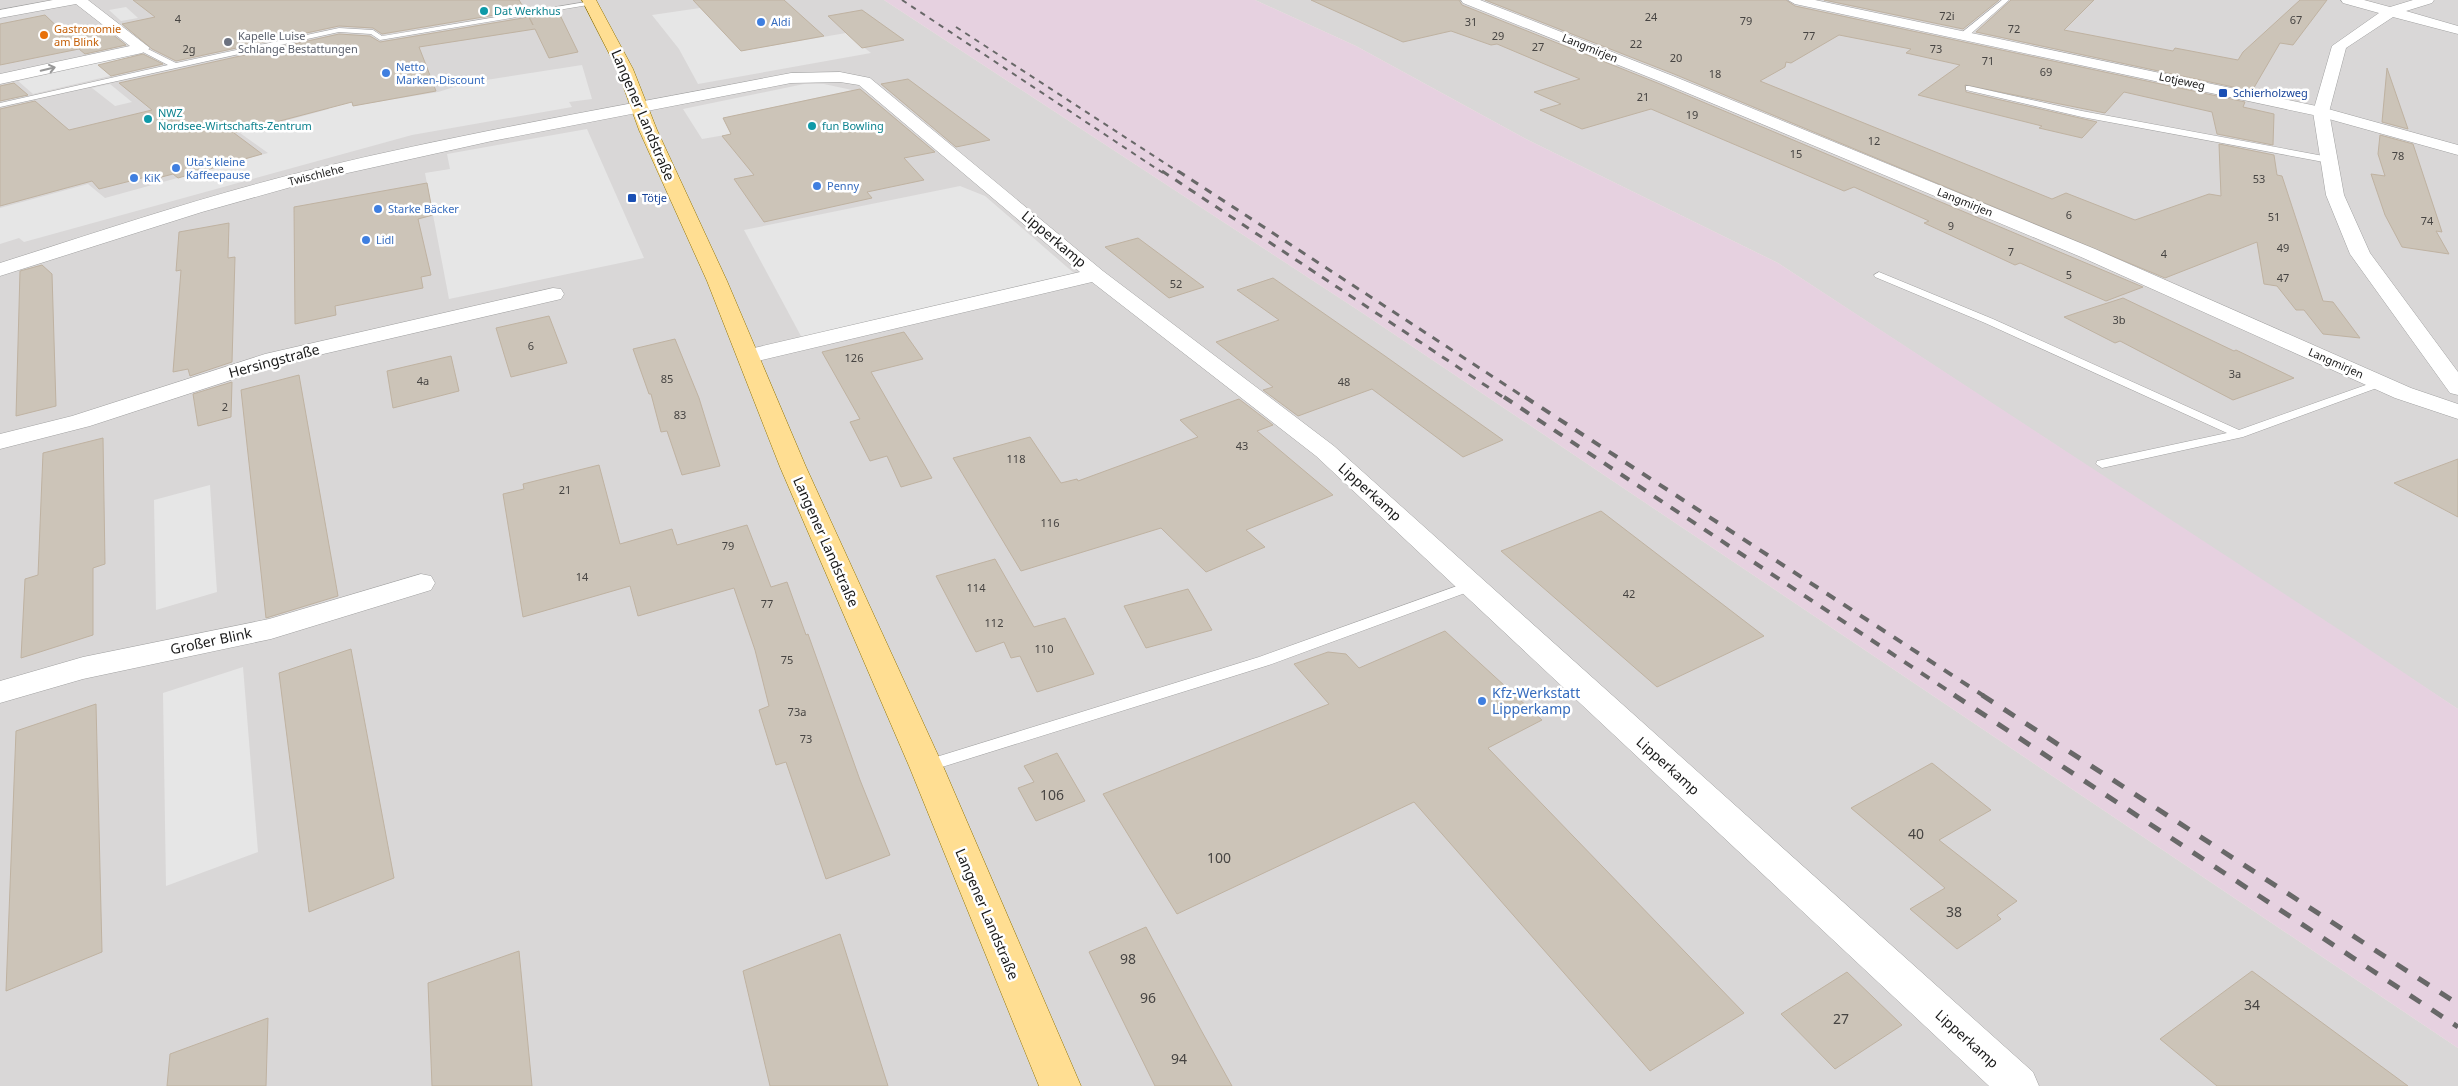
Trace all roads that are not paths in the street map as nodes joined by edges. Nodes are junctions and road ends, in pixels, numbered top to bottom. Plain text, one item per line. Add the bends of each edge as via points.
1 (77, 0) edge
2 (1473, 0) edge
3 (1796, 0) edge
4 (2006, 0) edge
5 (2348, 0) edge
6 (2427, 0) edge
7 (590, 2) edge
8 (37, 3) edge
9 (2390, 12) junction
10 (0, 14) edge
11 (2458, 30) edge
12 (1963, 36) junction
13 (142, 48) junction
14 (175, 66) junction
15 (0, 79) edge
16 (1969, 88) dead end
17 (0, 106) edge
18 (640, 108) junction
19 (2321, 112) junction
20 (2458, 150) edge
21 (2329, 160) junction
22 (0, 270) edge
23 (1096, 275) junction
24 (1878, 275) dead end
25 (553, 294) dead end
26 (748, 356) junction
27 (2380, 383) junction
28 (2458, 388) edge
29 (2458, 412) edge
30 (2239, 434) junction
31 (0, 442) edge
32 (2102, 464) dead end
33 (421, 583) dead end
34 (1471, 586) junction
35 (0, 692) edge
36 (926, 766) junction
37 (1060, 1086) edge
38 (2018, 1086) edge

1 - 8 street
1 - 13 street
2 - 27 street, Langmirjen via 2088,253
3 - 12 street, Lotjeweg
4 - 12 lane
5 - 9 street
6 - 9 street
7 - 14 lane via 380,38 373,32 357,29 324,32
7 - 18 main road, Langener Landstraße via 625,69
8 - 10 street
9 - 11 street
9 - 19 street via 2339,46
12 - 19 street, Lotjeweg
13 - 14 lane
15 -> 13 street
14 - 17 lane
16 - 21 lane via 2082,114
18 - 22 street, Twischlehe via 395,156 311,176 158,218
18 - 23 street, Lipperkamp via 791,78 833,77 864,81
18 - 26 main road, Langener Landstraße
19 - 20 street, Lotjeweg
19 - 21 street
21 - 28 street via 2335,195 2360,254
23 - 26 street
23 - 34 street, Lipperkamp via 1325,451
24 - 30 lane via 1989,321
25 - 31 street, Hersingstraße via 273,359 81,421
26 - 36 main road, Langener Landstraße via 793,467
27 - 29 street, Langmirjen
27 - 30 lane
30 - 32 lane
33 - 35 street, Großer Blink via 271,628 83,668
34 - 36 lane via 1264,661
34 - 38 street, Lipperkamp
36 - 37 main road, Langener Landstraße

